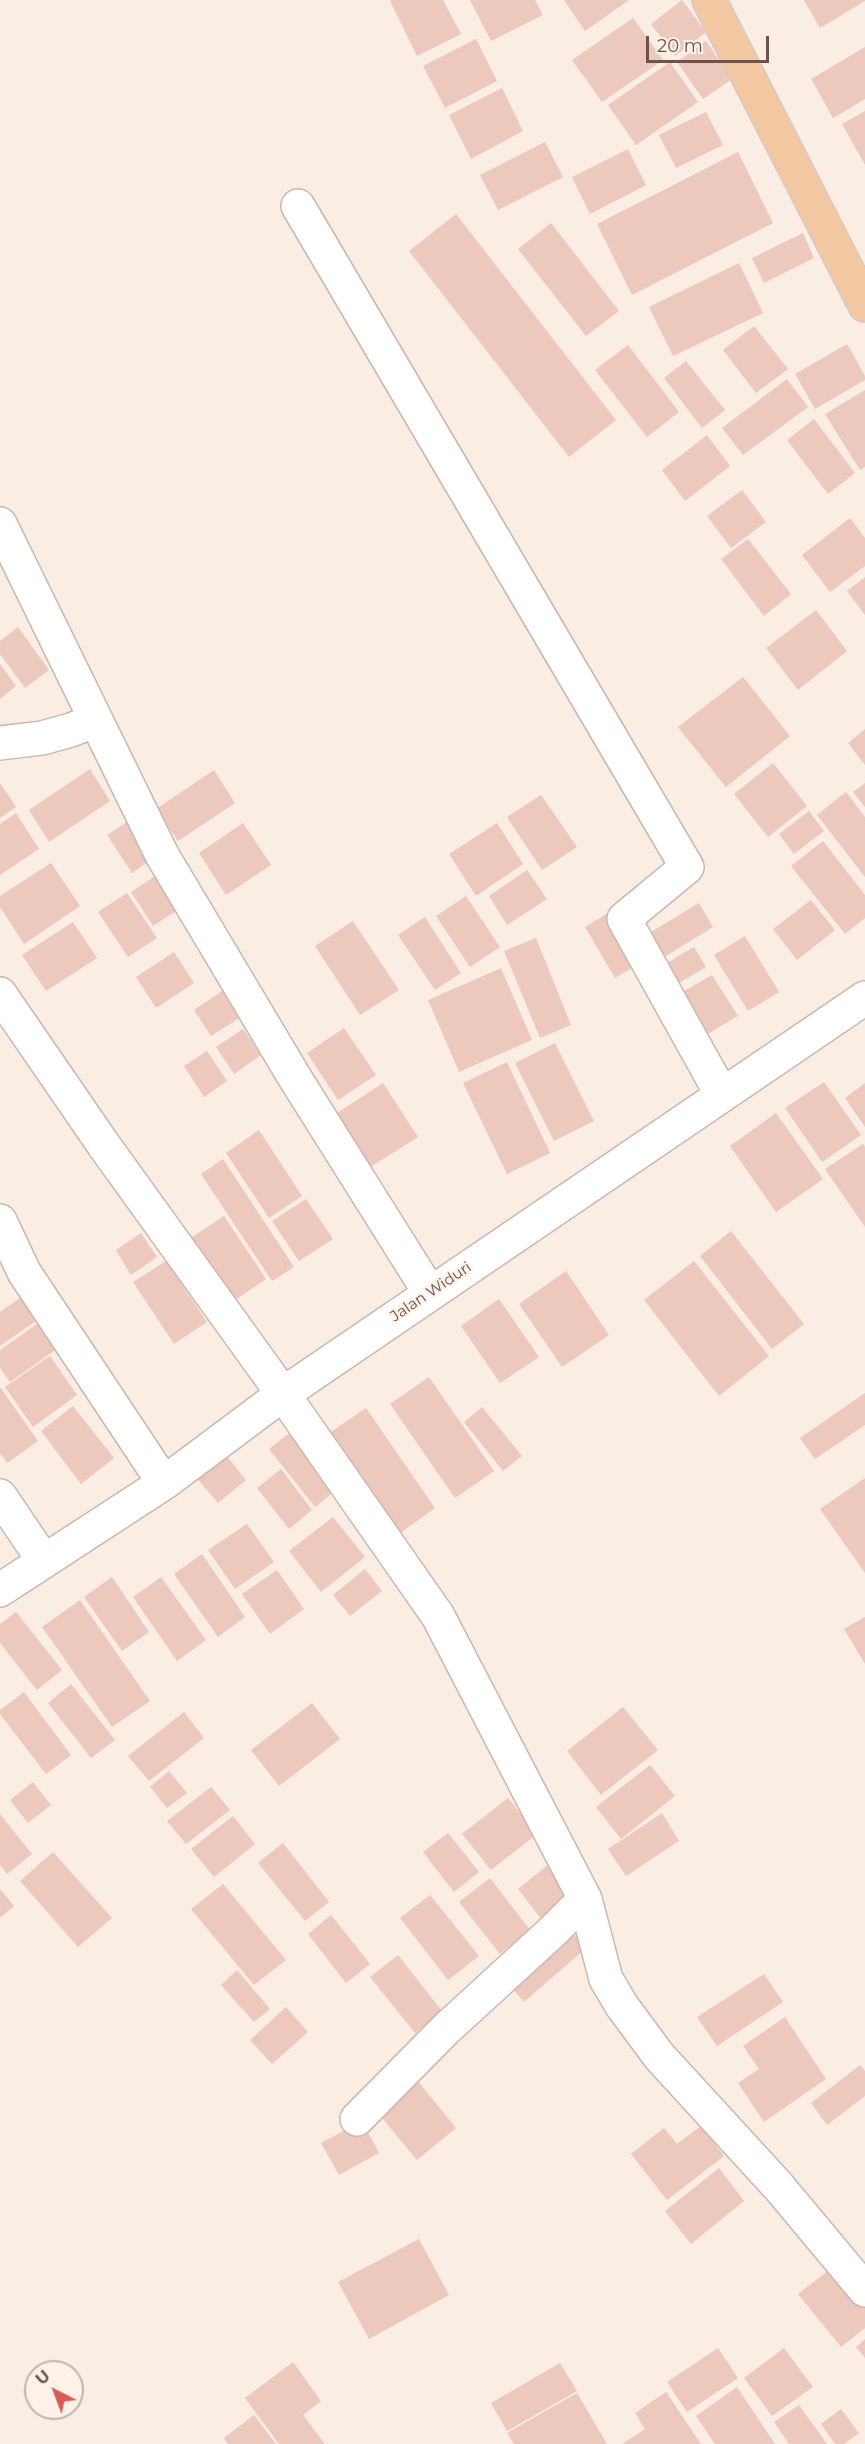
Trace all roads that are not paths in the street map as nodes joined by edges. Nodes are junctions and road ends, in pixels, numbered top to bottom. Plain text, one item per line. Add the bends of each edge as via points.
1 (709, 0) edge
2 (298, 206) dead end
3 (865, 305) edge
4 (0, 524) edge
5 (96, 720) junction
6 (0, 743) edge
7 (0, 994) edge
8 (865, 998) edge
9 (722, 1095) junction
10 (0, 1221) edge
11 (430, 1293) junction
12 (283, 1394) junction
13 (164, 1483) junction
14 (0, 1496) edge
15 (44, 1561) junction
16 (0, 1590) edge
17 (585, 1899) junction
18 (357, 2119) dead end
19 (865, 2290) edge

1 - 3 main road
2 - 9 street via 687,867 624,920
4 - 5 street
5 - 6 street via 42,738
5 - 11 street via 162,855
7 - 12 street
8 - 9 street, Jalan Widuri
9 - 11 street, Jalan Widuri
10 - 13 street via 24,1272
11 - 12 street, Jalan Widuri
12 - 13 street, Jalan Widuri
12 - 17 street via 438,1616
13 - 15 street, Jalan Widuri
14 - 15 street
15 - 16 street, Jalan Widuri
17 - 18 street
17 - 19 street via 606,1978 622,2006 659,2056 779,2187

